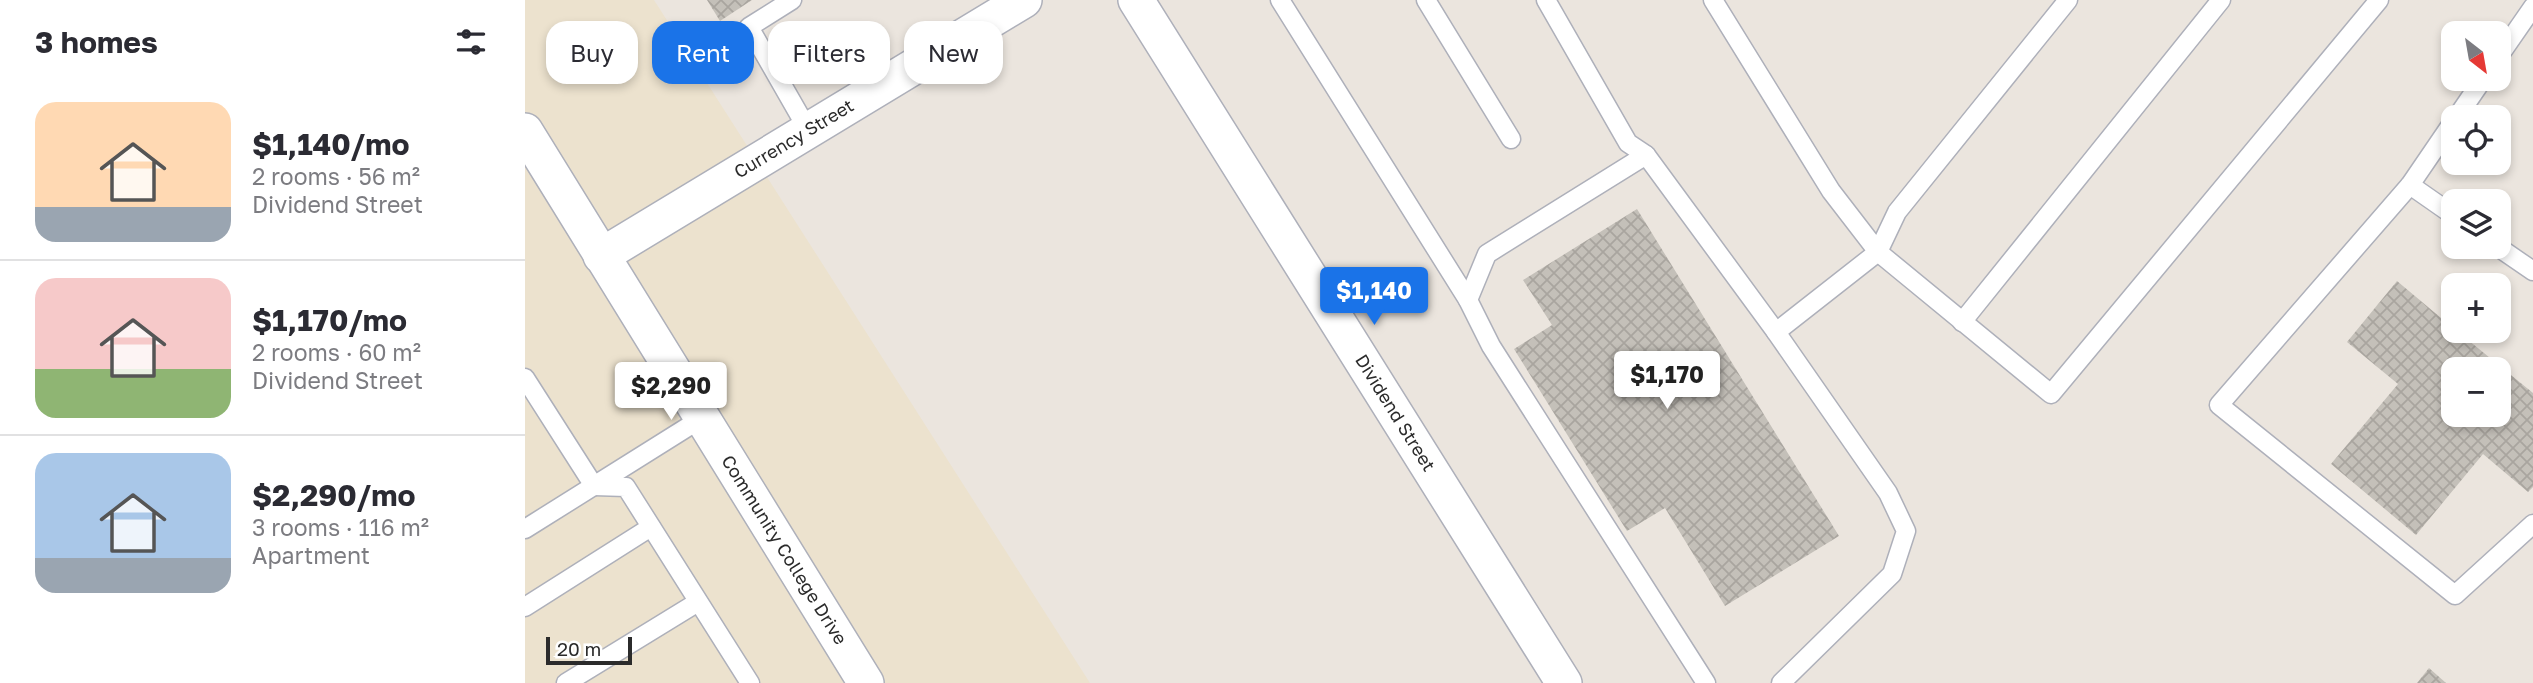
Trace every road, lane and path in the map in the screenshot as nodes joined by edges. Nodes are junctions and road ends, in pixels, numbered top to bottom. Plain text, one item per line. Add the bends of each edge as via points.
1 (792, 0) edge
2 (1024, 0) edge
3 (1136, 0) edge
4 (1280, 0) edge
5 (1426, 0) edge
6 (1546, 0) edge
7 (1713, 0) edge
8 (2068, 0) edge
9 (2221, 0) edge
10 (2379, 0) edge
11 (2533, 7) edge
12 (2511, 39) edge
13 (808, 130) junction
14 (525, 131) edge
15 (1511, 139) dead end
16 (2441, 140) edge
17 (1646, 156) junction
18 (2410, 185) junction
19 (2441, 207) edge
20 (1878, 252) junction
21 (601, 256) junction
22 (2511, 256) edge
23 (2533, 271) edge
24 (1468, 300) junction
25 (1962, 322) junction
26 (1776, 332) junction
27 (525, 378) edge
28 (702, 418) junction
29 (594, 486) junction
30 (2533, 524) edge
31 (652, 527) junction
32 (525, 529) edge
33 (698, 602) junction
34 (525, 607) edge
35 (748, 682) edge
36 (566, 683) edge
37 (866, 683) edge
38 (1564, 683) edge
39 (1706, 683) edge
40 (1780, 683) edge

1 - 13 lane via 749,27
2 - 13 street, Currency Street
3 - 38 street, Dividend Street
4 - 24 lane
5 - 15 lane
6 - 17 lane via 1628,143
7 - 20 lane via 1831,191
8 - 20 lane via 1897,212
9 - 25 lane
10 - 25 lane via 2051,394
11 - 12 lane
13 - 21 street, Currency Street
14 - 21 street, Community College Drive
16 - 18 lane
17 - 24 lane via 1487,254
17 - 26 lane
18 - 19 lane
18 - 30 lane via 2219,405 2455,595
20 - 25 lane
20 - 26 lane
21 - 28 street, Community College Drive
22 - 23 lane
24 - 39 lane via 1491,346
26 - 40 lane via 1888,493 1906,531 1892,574
27 - 29 lane
28 - 29 lane
28 - 37 street, Community College Drive
29 - 31 lane via 626,487
29 - 32 lane
31 - 33 lane
31 - 34 lane
33 - 35 lane
33 - 36 lane

